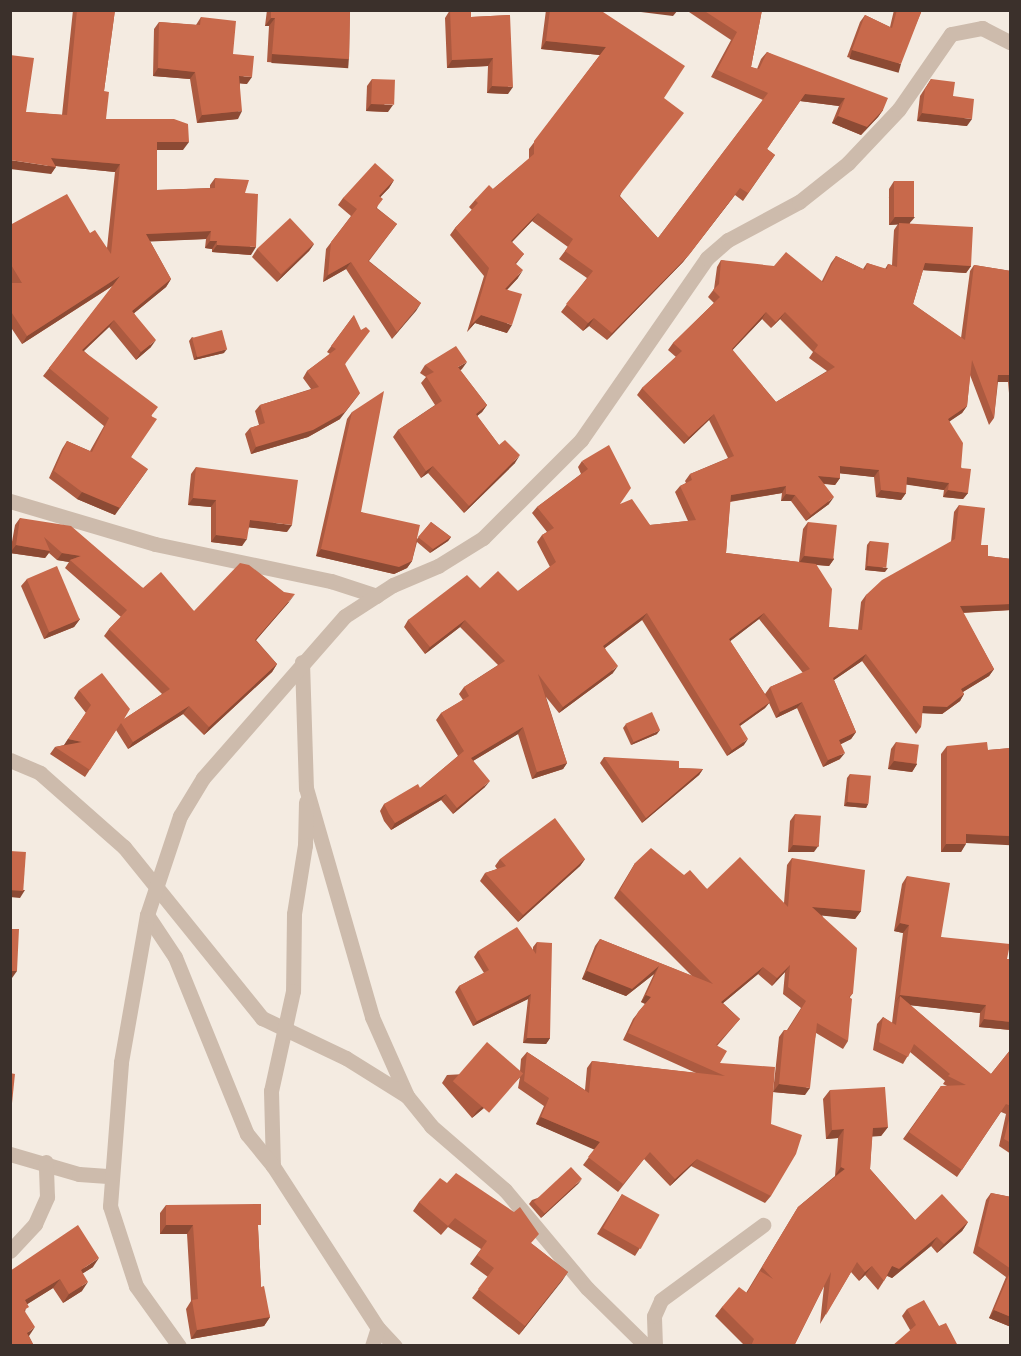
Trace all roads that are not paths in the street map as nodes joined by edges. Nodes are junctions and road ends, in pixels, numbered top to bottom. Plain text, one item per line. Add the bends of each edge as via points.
1 (1011, 42) edge
2 (10, 501) edge
3 (377, 596) junction
4 (302, 662) junction
5 (10, 760) edge
6 (306, 788) junction
7 (159, 886) junction
8 (147, 915) junction
9 (286, 1031) junction
10 (407, 1096) junction
11 (10, 1154) edge
12 (46, 1162) junction
13 (273, 1166) junction
14 (111, 1176) junction
15 (763, 1225) dead end
16 (10, 1251) edge
17 (378, 1328) junction
18 (178, 1346) edge
19 (372, 1346) edge
20 (395, 1346) edge
21 (646, 1346) edge
22 (655, 1346) edge

1 - 3 street via 982,28 951,34 898,109 848,163 799,202 728,240 707,258 581,440 483,538
2 - 3 street via 155,544 331,582
3 - 4 street via 345,616
4 - 6 street
4 - 7 street via 203,778 180,816
5 - 7 street via 40,773 124,847
6 - 9 street via 305,845 294,914 293,991
6 - 10 street via 372,1017
7 - 8 street
7 - 9 street via 243,999 262,1018
8 - 13 street via 175,957 246,1134
8 - 14 street via 121,1062
9 - 10 street via 346,1058
9 - 13 street via 271,1091
10 - 21 street via 431,1126 505,1190 587,1288
11 - 12 street
12 - 14 street via 79,1174
12 - 16 street via 46,1197 35,1224
13 - 17 street
14 - 18 street via 110,1206 136,1286
15 - 22 street via 661,1300 654,1316
17 - 19 street
17 - 20 street

